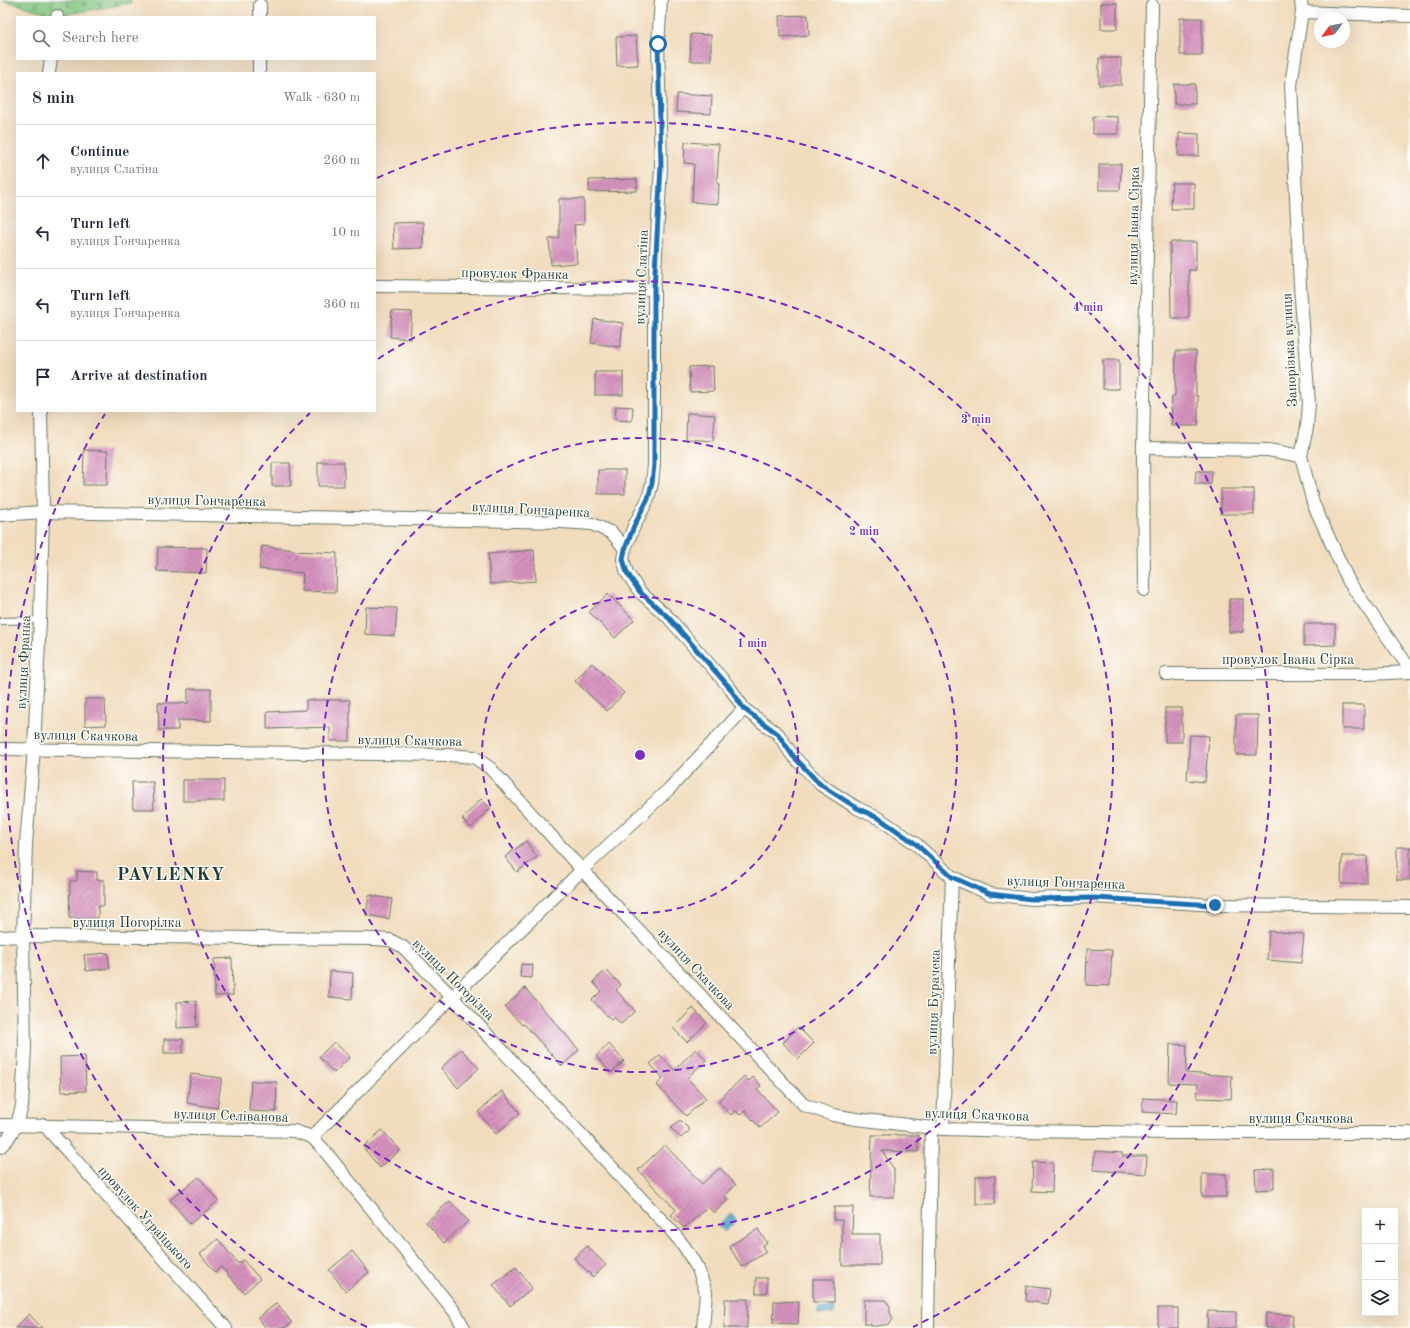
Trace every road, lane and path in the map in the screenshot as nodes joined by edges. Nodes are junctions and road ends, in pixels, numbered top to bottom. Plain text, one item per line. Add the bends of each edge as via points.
1 (661, 0) edge
2 (1301, 0) edge
3 (1152, 5) dead end
4 (1302, 12) junction
5 (1410, 16) edge
6 (51, 60) edge
7 (259, 60) edge
8 (48, 72) edge
9 (259, 72) edge
10 (376, 286) edge
11 (654, 289) junction
12 (41, 412) edge
13 (1143, 448) junction
14 (1301, 456) junction
15 (43, 512) junction
16 (0, 515) edge
17 (625, 549) junction
18 (1144, 590) dead end
19 (40, 620) junction
20 (2, 621) dead end
21 (1410, 669) edge
22 (1410, 672) edge
23 (1166, 674) dead end
24 (744, 709) junction
25 (0, 749) edge
26 (34, 749) junction
27 (582, 870) junction
28 (952, 877) junction
29 (1410, 907) edge
30 (23, 936) junction
31 (0, 937) edge
32 (452, 997) junction
33 (0, 1125) edge
34 (17, 1125) junction
35 (44, 1125) junction
36 (931, 1128) junction
37 (943, 1129) junction
38 (1410, 1132) edge
39 (312, 1137) junction
40 (0, 1147) edge
41 (226, 1328) edge
42 (464, 1328) edge
43 (704, 1328) edge
44 (928, 1328) edge

1 - 11 street, вулиця Слатіна via 658,44 661,166
2 - 4 street, Запорізька вулиця
3 - 13 street, вулиця Івана Сірка
4 - 5 street
4 - 14 street, Запорізька вулиця via 1291,85 1300,286 1309,404
6 - 8 street
7 - 9 street
10 - 11 street, провулок Франка
11 - 17 street, вулиця Слатіна via 652,483 648,499
12 - 15 street, вулиця Франка
13 - 14 street via 1268,450
13 - 18 street, вулиця Івана Сірка
14 - 21 street, Запорізька вулиця via 1313,503 1349,582
15 - 16 street, вулиця Гончаренка
15 - 17 street, вулиця Гончаренка via 592,524 612,533
15 - 19 street, вулиця Франка
17 - 24 street, вулиця Гончаренка via 623,559 627,573 640,592 668,617 730,688
19 - 20 lane
19 - 26 street, вулиця Франка
22 - 23 street, провулок Івана Сірка
24 - 27 street via 669,789
24 - 28 street, вулиця Гончаренка via 778,734 793,756 821,785 880,819 916,844
25 - 26 street, вулиця Скачкова
26 - 27 street, вулиця Скачкова via 474,757 490,768
26 - 30 street, вулиця Франка via 26,844
27 - 32 street
27 - 36 street, вулиця Скачкова via 804,1105 856,1120
28 - 29 street, вулиця Гончаренка via 990,894 1031,899 1095,898 1215,905
28 - 37 street, вулиця Бурачека
30 - 31 street, вулиця Погорілка
30 - 32 street, вулиця Погорілка via 390,940 403,947
30 - 34 street, вулиця Франка via 25,1048 22,1106
32 - 39 street
32 - 43 street, вулиця Погорілка via 684,1246 698,1269 706,1292
33 - 34 street, вулиця Селіванова
34 - 35 street, вулиця Селіванова
34 - 40 street, вулиця Франка via 8,1140
35 - 39 street, вулиця Селіванова via 294,1131
35 - 41 street, провулок Уграїцького
36 - 37 street, вулиця Скачкова
36 - 44 street
37 - 38 street, вулиця Скачкова via 1171,1133
39 - 42 street via 455,1312

